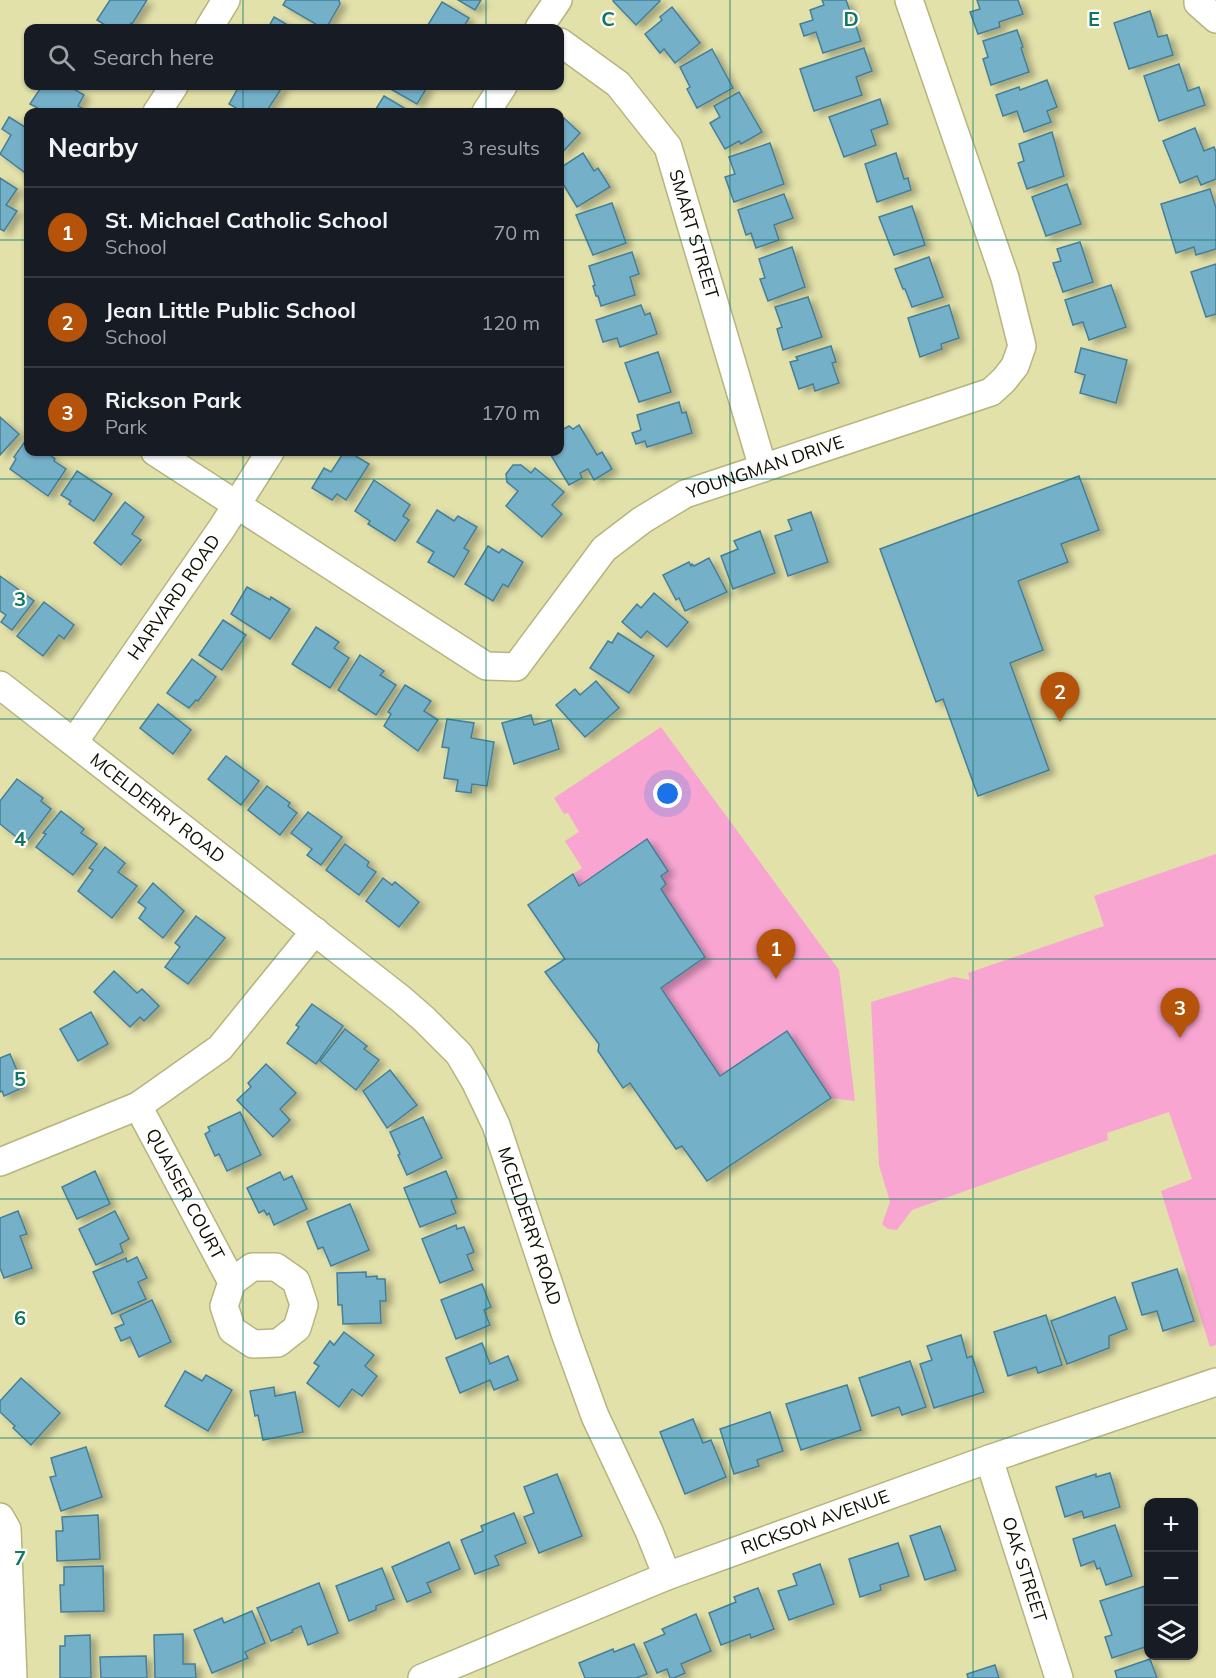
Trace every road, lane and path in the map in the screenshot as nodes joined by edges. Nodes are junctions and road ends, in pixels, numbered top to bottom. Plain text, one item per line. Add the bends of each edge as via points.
1 (226, 0) edge
2 (558, 0) edge
3 (909, 0) edge
4 (1198, 0) edge
5 (1216, 19) edge
6 (211, 24) edge
7 (543, 24) edge
8 (564, 45) edge
9 (171, 90) edge
10 (500, 90) edge
11 (160, 108) edge
12 (489, 108) edge
13 (161, 456) edge
14 (267, 456) edge
15 (763, 468) junction
16 (236, 505) junction
17 (0, 685) edge
18 (74, 742) junction
19 (315, 931) junction
20 (138, 1106) junction
21 (0, 1162) edge
22 (232, 1282) dead end
23 (1216, 1382) edge
24 (989, 1459) junction
25 (0, 1517) edge
26 (667, 1576) junction
27 (13, 1678) edge
28 (422, 1678) edge
29 (1059, 1678) edge

1 - 6 street
2 - 7 street
3 - 15 street, YOUNGMAN DRIVE via 1005,278 1022,346 1015,366 991,392
4 - 5 street
8 - 15 street, SMART STREET via 618,84 668,147
9 - 11 street
10 - 12 street
13 - 16 street
14 - 16 street, HARVARD ROAD
15 - 16 street, YOUNGMAN DRIVE via 685,494 604,549 516,667 486,666
16 - 18 street, HARVARD ROAD
17 - 18 street, MCELDERRY ROAD
18 - 19 street, MCELDERRY ROAD
19 - 20 street via 220,1048
19 - 26 street, MCELDERRY ROAD via 424,1019 459,1054 475,1081 496,1125 595,1416
20 - 21 street
20 - 22 street, QUAISER COURT
23 - 24 street, RICKSON AVENUE
24 - 26 street, RICKSON AVENUE
24 - 29 street, OAK STREET
25 - 27 street via 7,1528
26 - 28 street, RICKSON AVENUE

